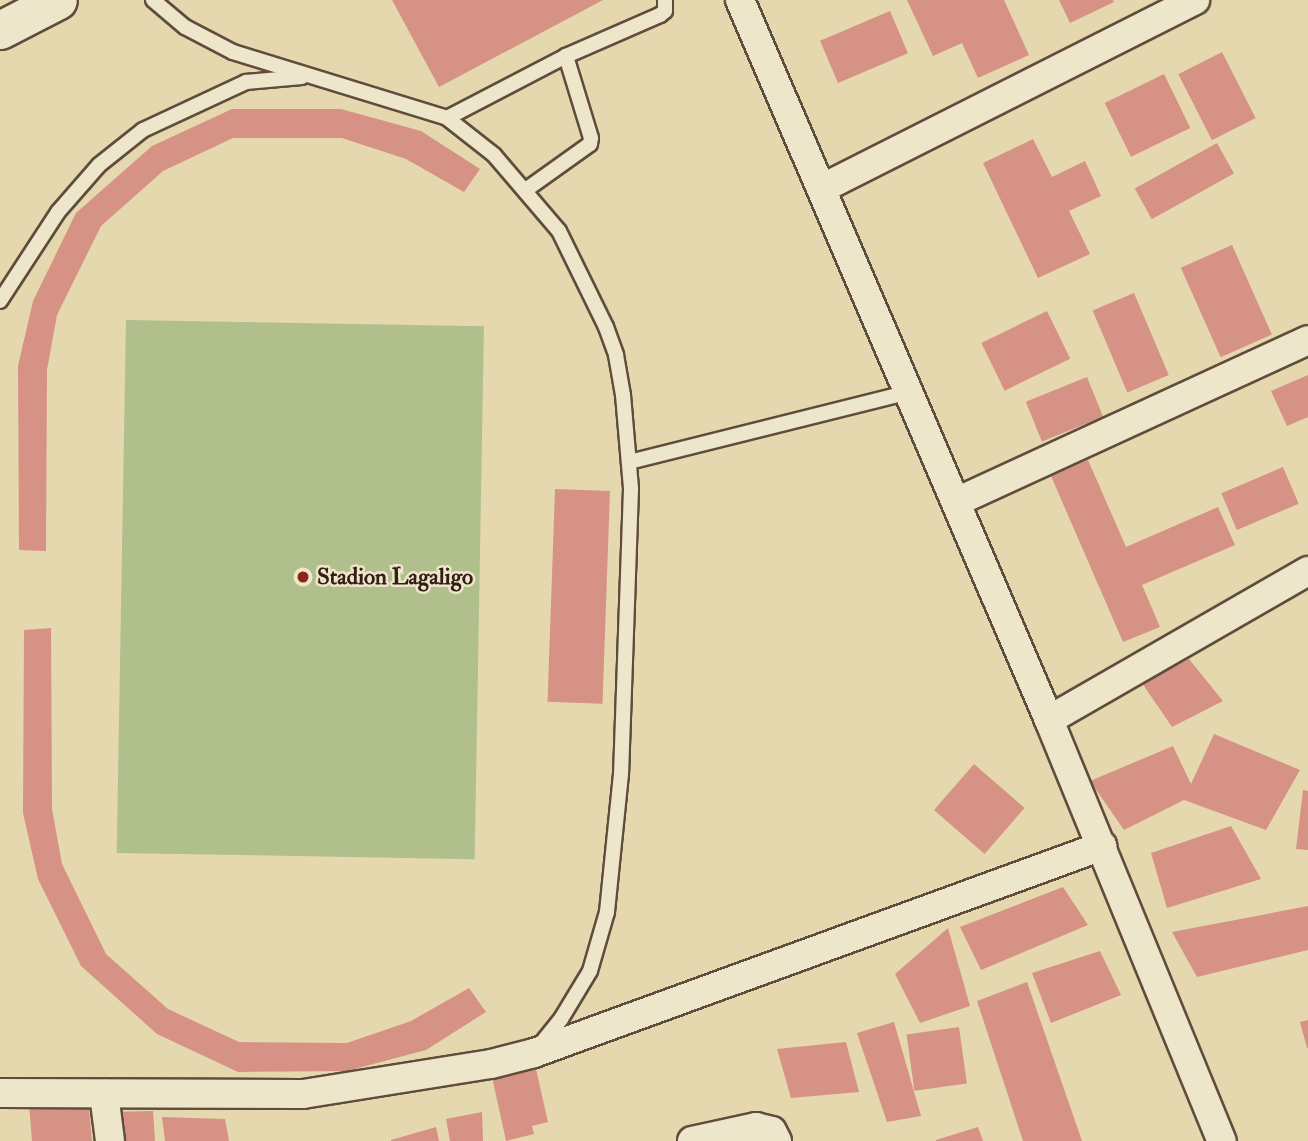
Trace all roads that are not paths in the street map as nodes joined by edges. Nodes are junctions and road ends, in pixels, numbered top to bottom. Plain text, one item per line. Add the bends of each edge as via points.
1 (58, 0) edge
2 (153, 0) edge
3 (666, 0) edge
4 (740, 0) edge
5 (1195, 0) edge
6 (0, 30) edge
7 (566, 56) junction
8 (324, 78) junction
9 (447, 118) junction
10 (823, 188) junction
11 (527, 189) junction
12 (0, 301) edge
13 (1308, 340) edge
14 (910, 392) junction
15 (629, 462) junction
16 (956, 502) junction
17 (1308, 571) edge
18 (1049, 720) junction
19 (1102, 846) junction
20 (534, 1053) junction
21 (0, 1093) edge
22 (104, 1094) junction
23 (110, 1141) edge
24 (692, 1141) edge
25 (777, 1141) edge
26 (1222, 1141) edge

1 - 6 street
2 - 8 lane via 185,27 233,52
3 - 7 lane via 660,15
4 - 10 street
5 - 10 street
7 - 9 lane
7 - 11 lane via 590,144
8 - 9 lane
8 - 12 lane via 246,82 143,130 99,165 58,212
9 - 11 lane via 494,155
10 - 14 street
11 - 15 lane via 559,231 606,327 623,395
13 - 16 street
14 - 15 lane
14 - 16 street
15 - 20 lane via 621,774 607,912 590,971
16 - 18 street
17 - 18 street
18 - 19 street
19 - 20 street
19 - 26 street
20 - 22 street via 303,1094
21 - 22 street
22 - 23 street
24 - 25 street via 756,1127 772,1131

